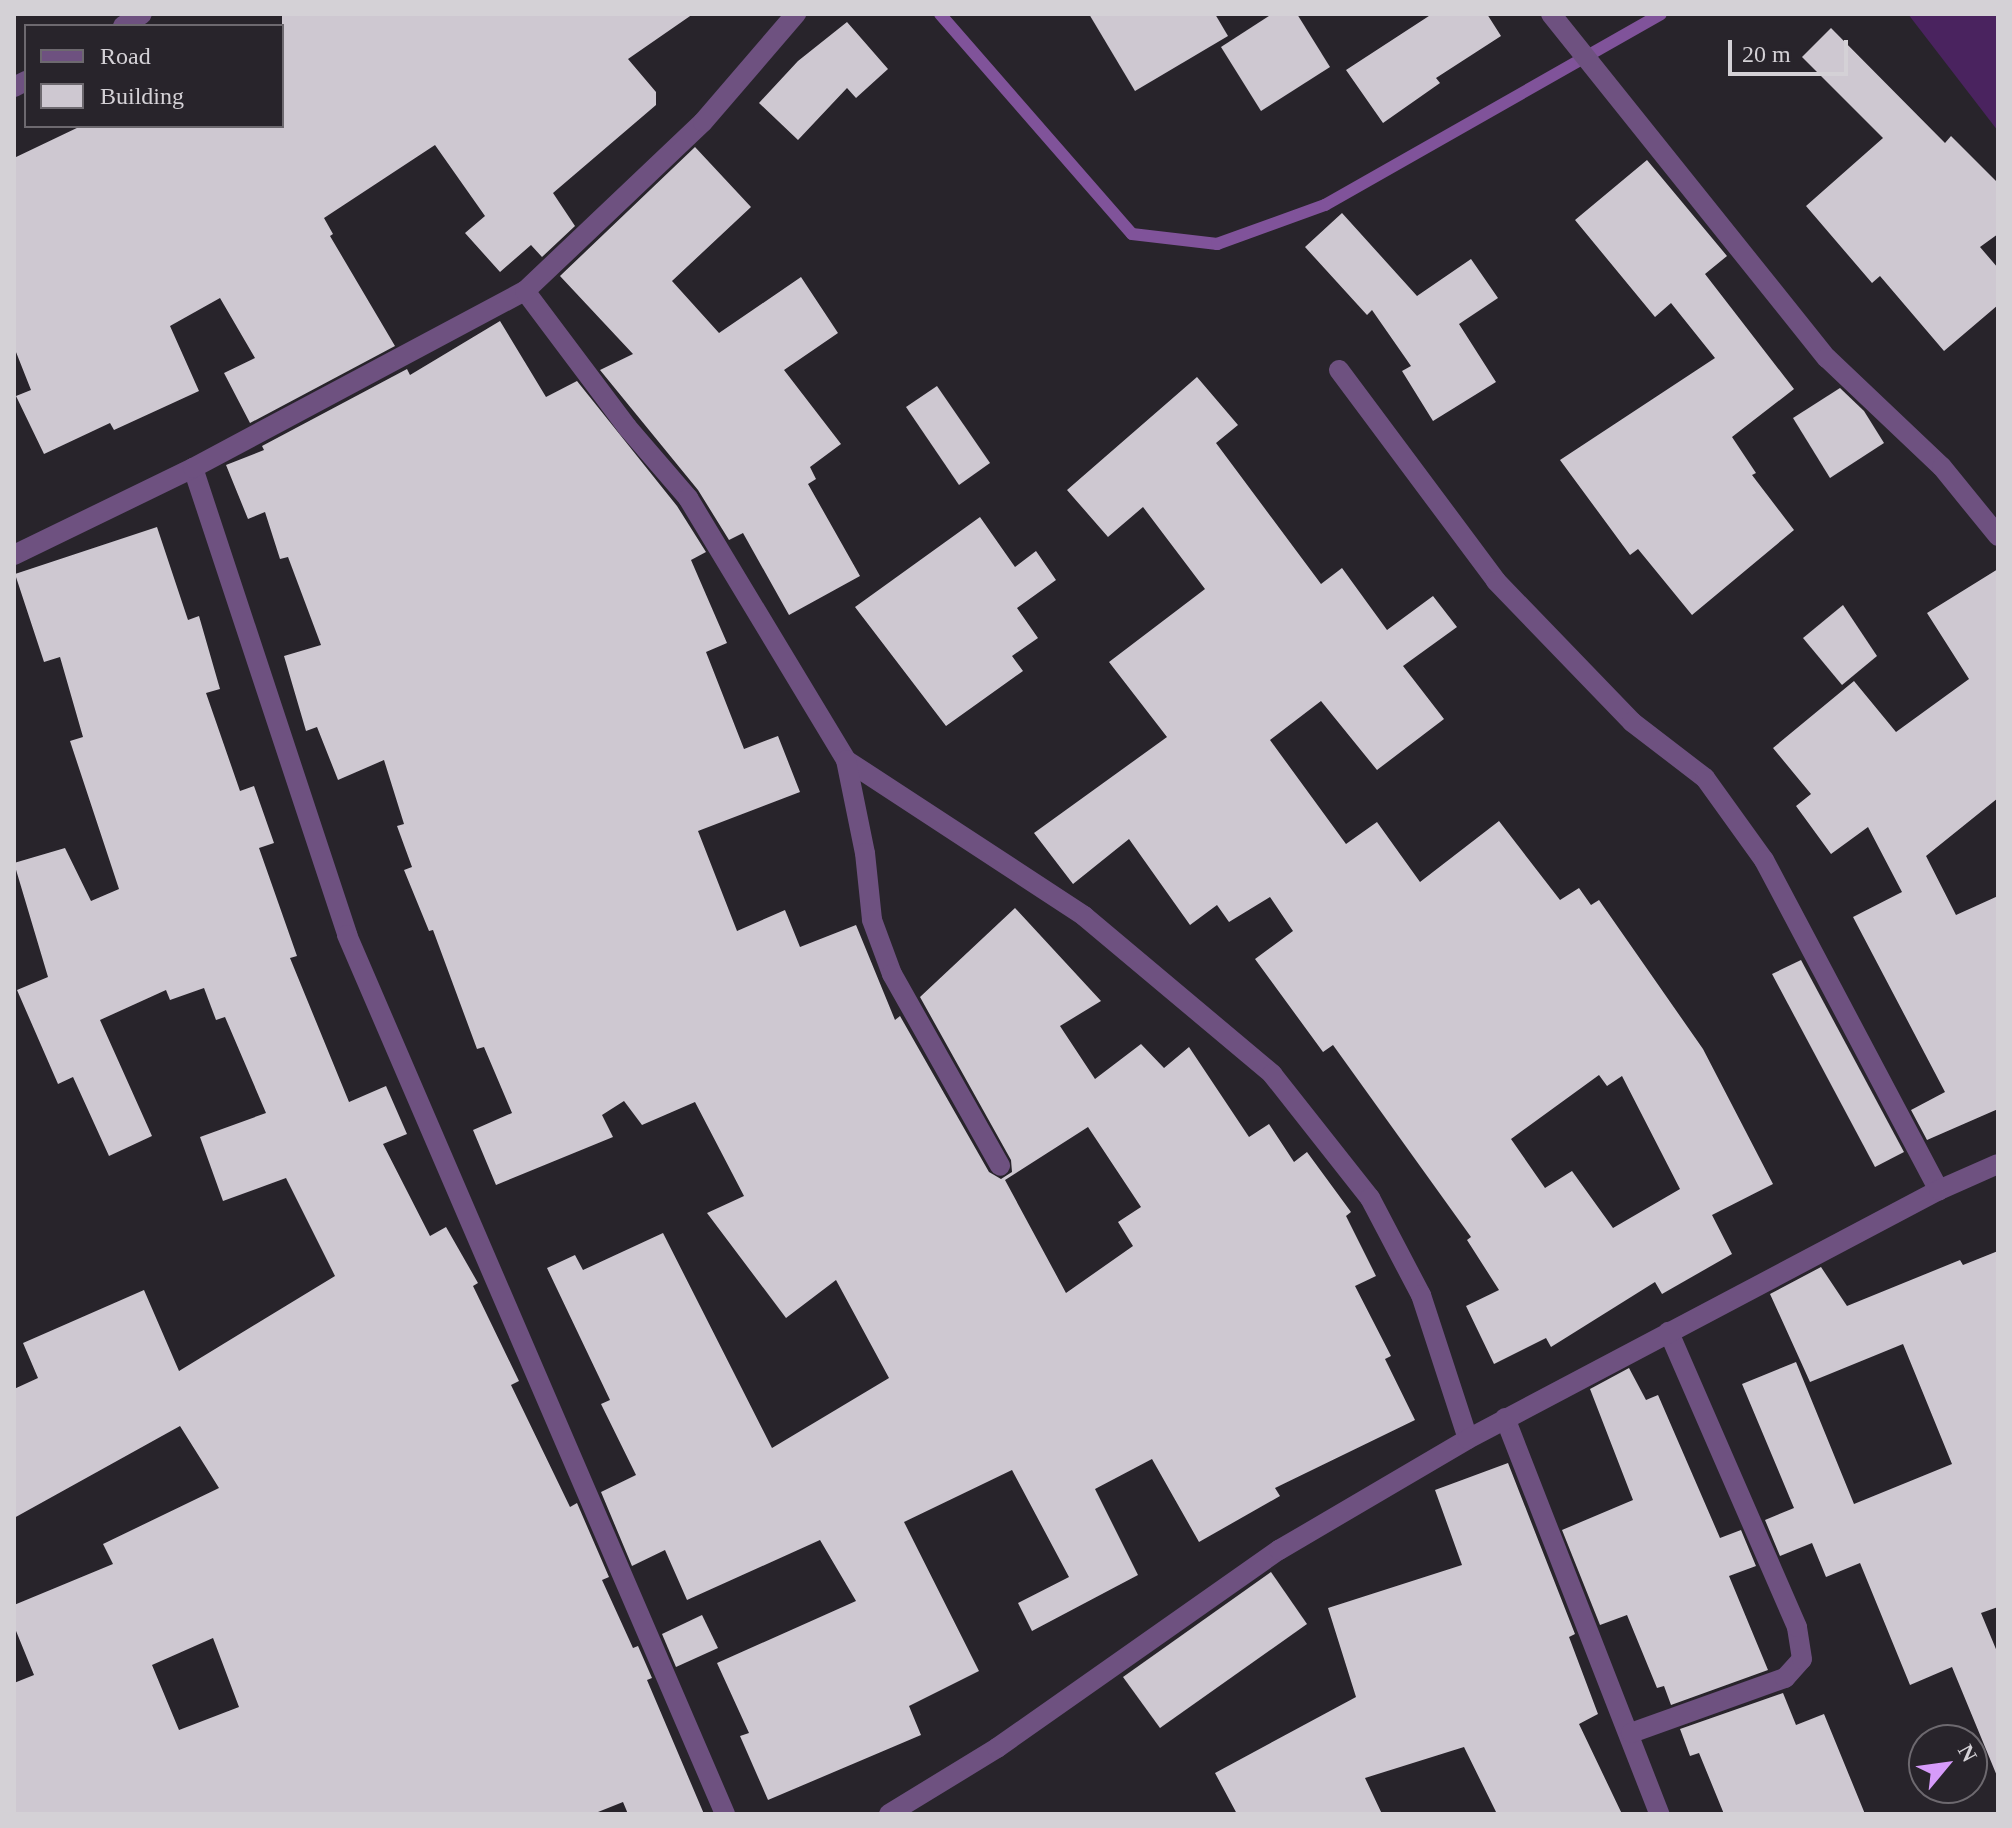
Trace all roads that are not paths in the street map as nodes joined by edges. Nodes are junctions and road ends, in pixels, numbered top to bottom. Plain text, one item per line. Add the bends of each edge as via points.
1 (796, 14) edge
2 (1551, 14) edge
3 (525, 291) junction
4 (1339, 370) dead end
5 (193, 468) junction
6 (1998, 536) edge
7 (14, 555) edge
8 (846, 760) junction
9 (1998, 1164) edge
10 (1000, 1166) dead end
11 (1939, 1190) junction
12 (1669, 1332) junction
13 (1505, 1418) junction
14 (1468, 1439) junction
15 (1631, 1733) junction
16 (725, 1814) edge
17 (889, 1814) edge
18 (1659, 1814) edge

1 - 3 street via 703,122
2 - 6 street via 1827,358 1942,467
3 - 5 street
3 - 8 street via 627,427 688,498
4 - 11 street via 1496,581 1632,722 1705,778 1764,860
5 - 7 street
5 - 16 street via 347,935
8 - 10 street via 872,920 892,974
8 - 14 street via 1084,916 1272,1074 1370,1198 1421,1295
9 - 11 street
11 - 12 street
12 - 13 street
12 - 15 street via 1797,1627 1802,1659 1785,1678
13 - 14 street
13 - 15 street
14 - 17 street via 1279,1550 997,1748
15 - 18 street

